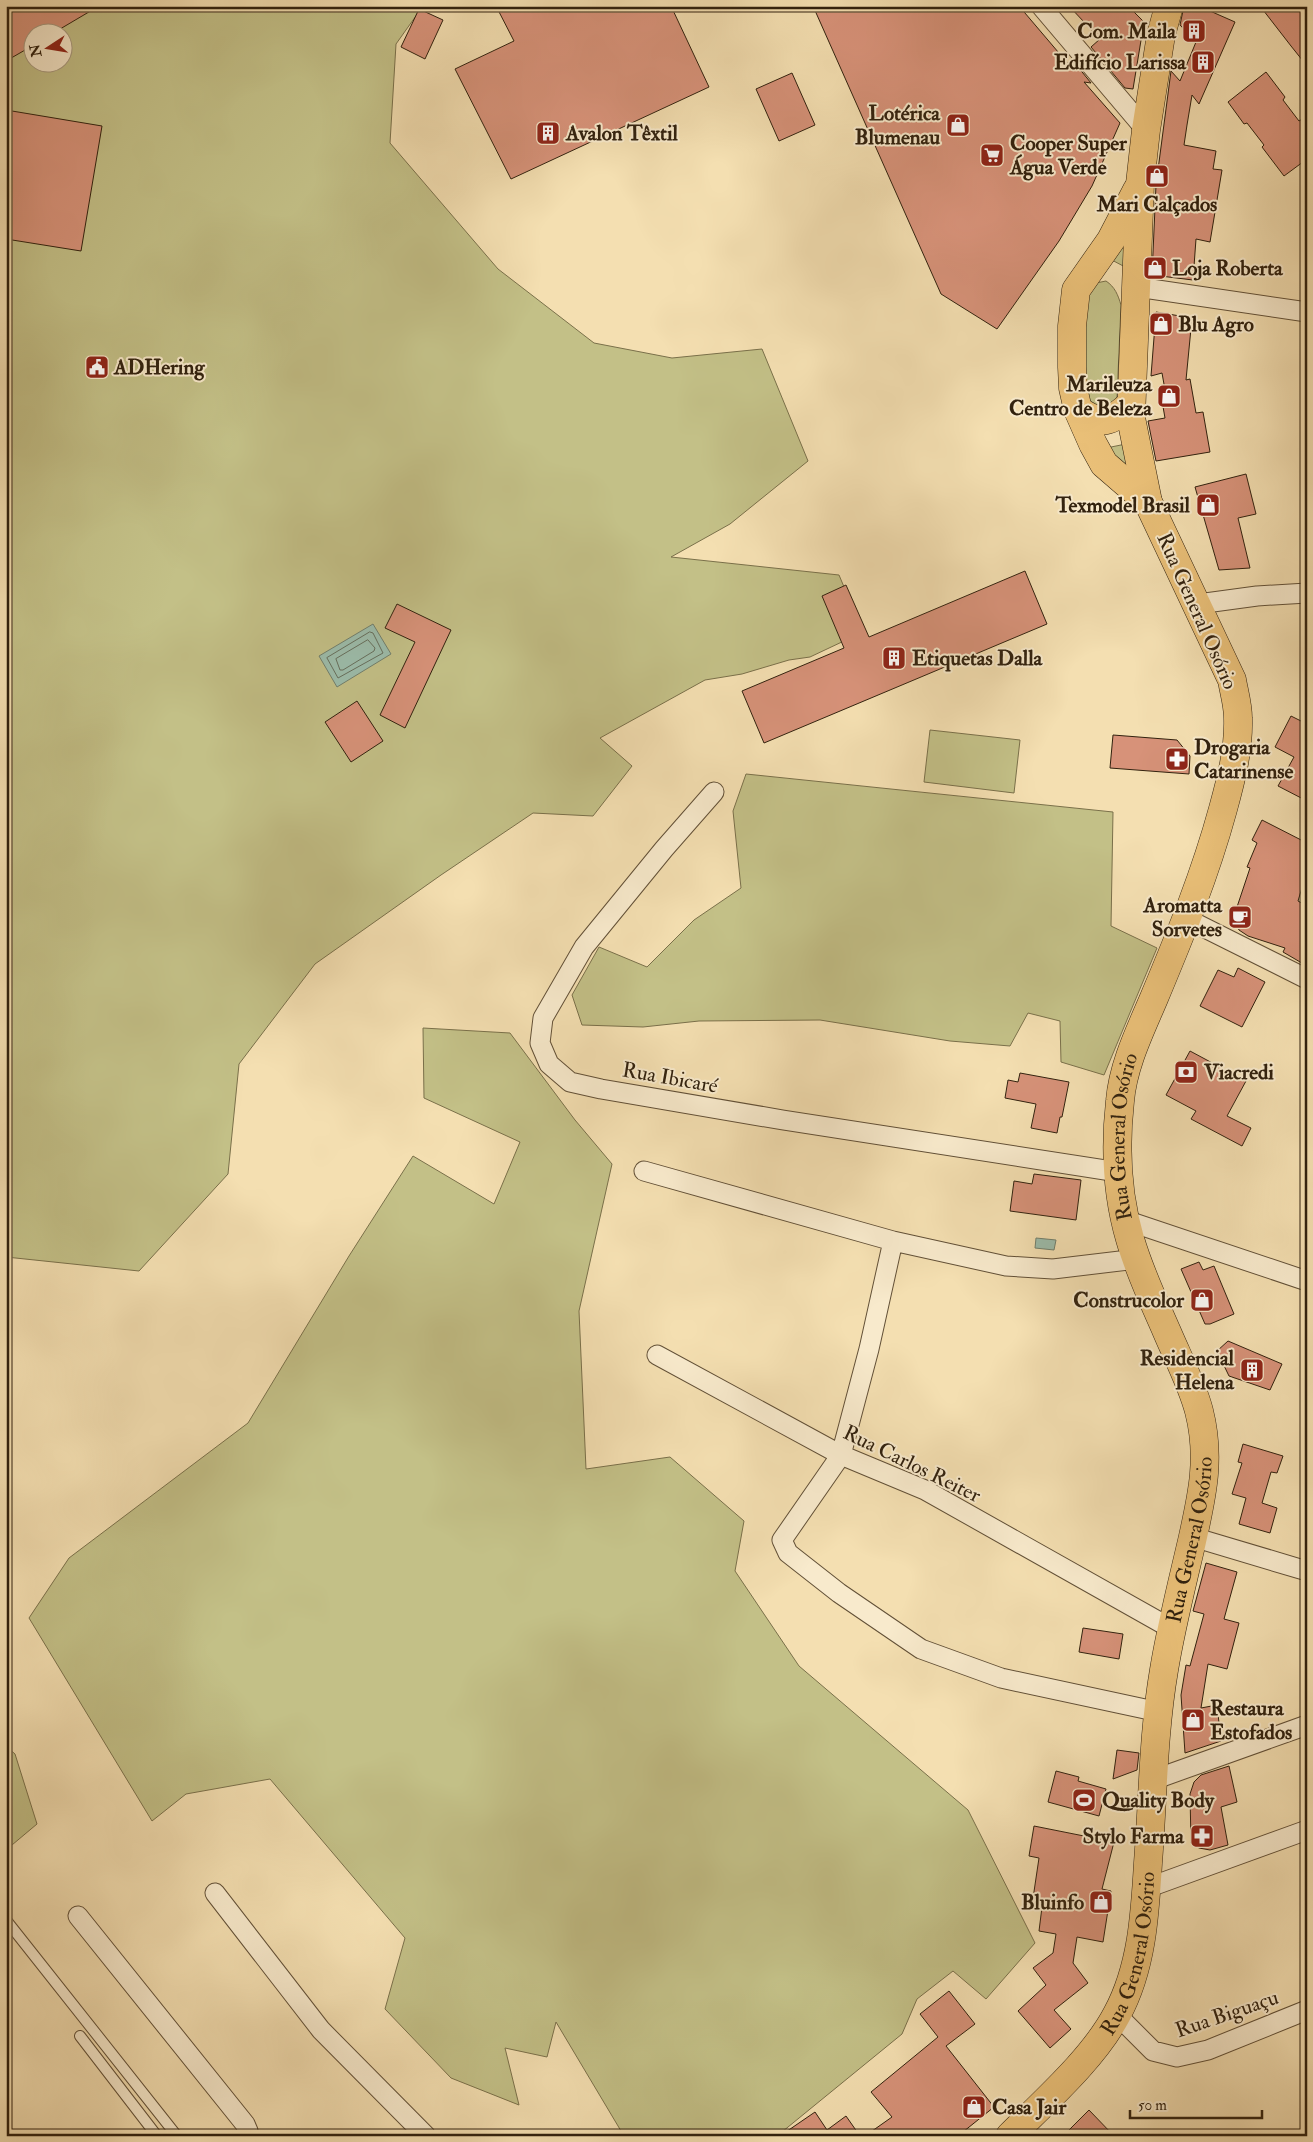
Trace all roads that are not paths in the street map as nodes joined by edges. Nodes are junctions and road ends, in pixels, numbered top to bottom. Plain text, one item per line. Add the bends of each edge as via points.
1 (1041, 6) edge
2 (1169, 6) edge
3 (1146, 130) junction
4 (1140, 184) junction
5 (1094, 266) junction
6 (1136, 287) junction
7 (1307, 312) edge
8 (1130, 405) junction
9 (1078, 410) junction
10 (1148, 502) junction
11 (1307, 593) edge
12 (1198, 604) junction
13 (714, 792) dead end
14 (1187, 919) junction
15 (1307, 979) edge
16 (644, 1171) dead end
17 (1118, 1172) junction
18 (1125, 1220) junction
19 (893, 1241) junction
20 (1137, 1260) junction
21 (1307, 1281) edge
22 (657, 1356) dead end
23 (841, 1455) junction
24 (1193, 1537) junction
25 (1307, 1571) edge
26 (1172, 1629) junction
27 (1159, 1712) junction
28 (1307, 1725) edge
29 (1153, 1780) junction
30 (1307, 1830) edge
31 (1146, 1888) junction
32 (215, 1893) dead end
33 (78, 1916) dead end
34 (6, 1920) edge
35 (1307, 2010) edge
36 (1117, 2015) junction
37 (80, 2036) dead end
38 (157, 2136) edge
39 (177, 2136) edge
40 (247, 2136) edge
41 (426, 2136) edge
42 (1010, 2136) edge

1 - 3 street
2 - 3 main road via 1161,35
3 - 4 main road
4 - 5 main road
4 - 6 main road
5 - 6 main road via 1122,274
5 - 9 main road, Rua General Osório via 1076,290 1072,326 1073,388
6 - 7 street
6 - 8 main road, Rua General Osório
8 - 9 main road via 1119,415 1101,421
8 - 10 main road, Rua General Osório
9 - 10 main road, Rua General Osório via 1104,464
10 - 12 main road, Rua General Osório
11 - 12 street
12 - 14 main road, Rua General Osório via 1232,680 1238,726 1235,759 1212,852
13 - 17 street, Rua Ibicaré via 584,947 543,1018 540,1043 549,1064 570,1082 601,1089
14 - 15 street
14 - 17 main road, Rua General Osório via 1123,1077 1118,1122
16 - 19 street
17 - 18 main road, Rua General Osório
18 - 20 main road, Rua General Osório
18 - 21 street
19 - 20 street via 1006,1266 1053,1269
19 - 23 street
20 - 24 main road, Rua General Osório via 1199,1411 1205,1446 1205,1483
22 - 23 street, Rua Carlos Reiter
23 - 26 street, Rua Carlos Reiter via 925,1490
23 - 27 street via 782,1540 788,1553 839,1593 921,1649 1001,1678
24 - 25 street
24 - 26 main road, Rua General Osório
26 - 27 main road, Rua General Osório
27 - 29 main road, Rua General Osório
28 - 29 street
29 - 31 main road, Rua General Osório
30 - 31 street
31 - 36 main road, Rua General Osório via 1133,1974
32 - 41 street via 321,2030
33 - 40 street via 245,2124
34 - 39 lane
35 - 36 street, Rua Biguaçu via 1208,2050 1177,2057 1153,2051
36 - 42 main road, Rua General Osório via 1065,2080
37 - 38 lane

